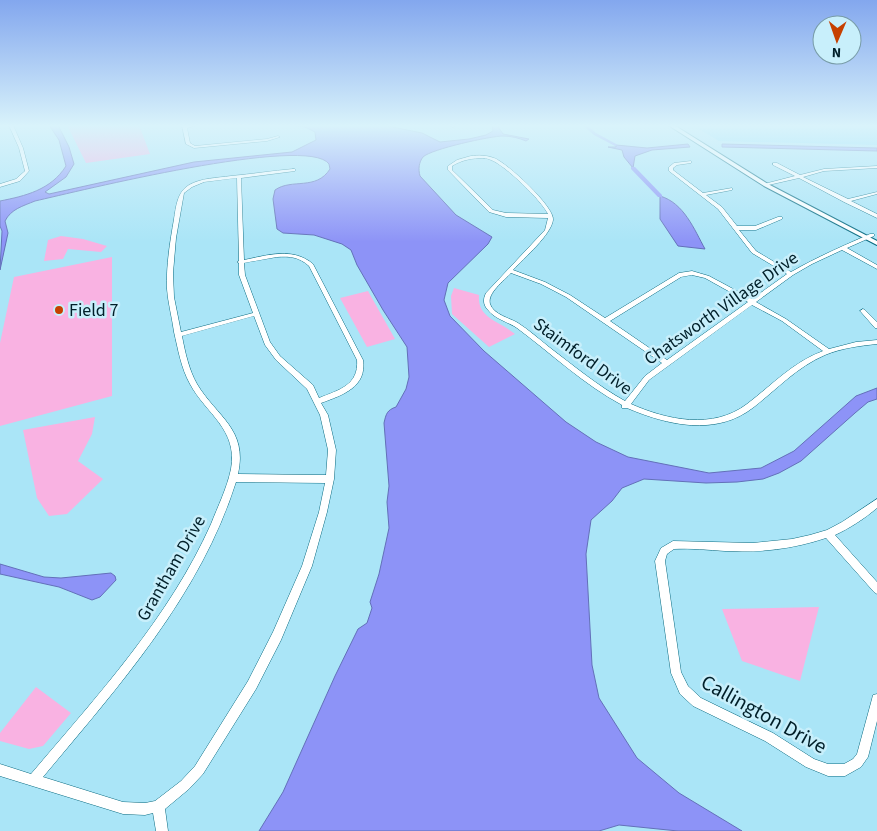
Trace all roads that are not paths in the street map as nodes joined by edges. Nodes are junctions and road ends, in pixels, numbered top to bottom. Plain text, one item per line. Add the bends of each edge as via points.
1 (25, 164) edge
2 (453, 164) edge
3 (499, 164) edge
4 (677, 164) edge
5 (734, 164) edge
6 (737, 164) edge
7 (775, 164) dead end
8 (877, 167) edge
9 (293, 170) dead end
10 (797, 176) junction
11 (239, 177) junction
12 (769, 184) junction
13 (0, 186) edge
14 (730, 189) dead end
15 (703, 194) junction
16 (877, 194) edge
17 (846, 201) junction
18 (551, 216) junction
19 (877, 216) edge
20 (780, 218) dead end
21 (737, 228) junction
22 (872, 236) edge
23 (877, 243) edge
24 (842, 248) junction
25 (240, 262) junction
26 (877, 268) edge
27 (510, 271) junction
28 (791, 274) junction
29 (752, 302) junction
30 (863, 311) dead end
31 (255, 314) junction
32 (605, 321) junction
33 (877, 326) edge
34 (179, 335) junction
35 (877, 342) edge
36 (827, 351) junction
37 (668, 363) junction
38 (318, 401) junction
39 (625, 406) junction
40 (233, 478) junction
41 (330, 478) junction
42 (877, 503) edge
43 (828, 534) junction
44 (877, 589) edge
45 (877, 698) edge
46 (0, 770) edge
47 (33, 780) junction
48 (158, 806) junction
49 (162, 831) edge

1 - 13 street via 27,171 18,180
2 - 18 street via 450,170 490,210 506,215
3 - 18 street via 544,204
4 - 15 street via 671,170
5 - 12 street
6 - 12 street
7 - 10 street
8 - 10 street via 834,168
9 - 11 street
10 - 12 street
10 - 17 street
11 - 25 street
11 - 34 street, Grantham Drive via 201,182 187,187 181,195 170,282
12 - 22 street
14 - 15 street
15 - 21 street
16 - 17 street
17 - 19 street
18 - 27 street, Staimford Drive via 547,231
20 - 21 street via 756,228
21 - 28 street via 754,252
22 - 23 street
22 - 24 street, Chatsworth Village Drive
24 - 26 street
24 - 28 street, Chatsworth Village Drive
25 - 31 street
25 - 38 street via 291,256 304,258 311,265 361,366 352,385
27 - 32 street via 556,289
27 - 39 street, Staimford Drive via 487,297 491,311 516,325
28 - 29 street, Chatsworth Village Drive
29 - 32 street via 702,275 685,273
29 - 36 street via 792,324
29 - 37 street, Chatsworth Village Drive
30 - 33 street
31 - 34 street
31 - 38 street via 273,352 310,386
32 - 37 street
34 - 40 street, Grantham Drive via 184,362 194,385 233,438 236,457
35 - 36 street, Staimford Drive
36 - 39 street, Staimford Drive via 802,363 743,411 726,419 704,423 674,421 649,416
37 - 39 street, Chatsworth Village Drive via 642,383
38 - 41 street via 331,439
40 - 41 street
40 - 47 street, Grantham Drive via 207,543 174,601 121,675
41 - 48 street via 307,566 252,685 199,770 186,785
42 - 43 street, Callington Drive via 852,523
43 - 44 street
43 - 45 street, Callington Drive via 781,545 679,544 664,551 660,567 676,673 684,690 697,702 828,770 845,770 862,757
46 - 47 street
47 - 48 street via 123,808
48 - 49 street

